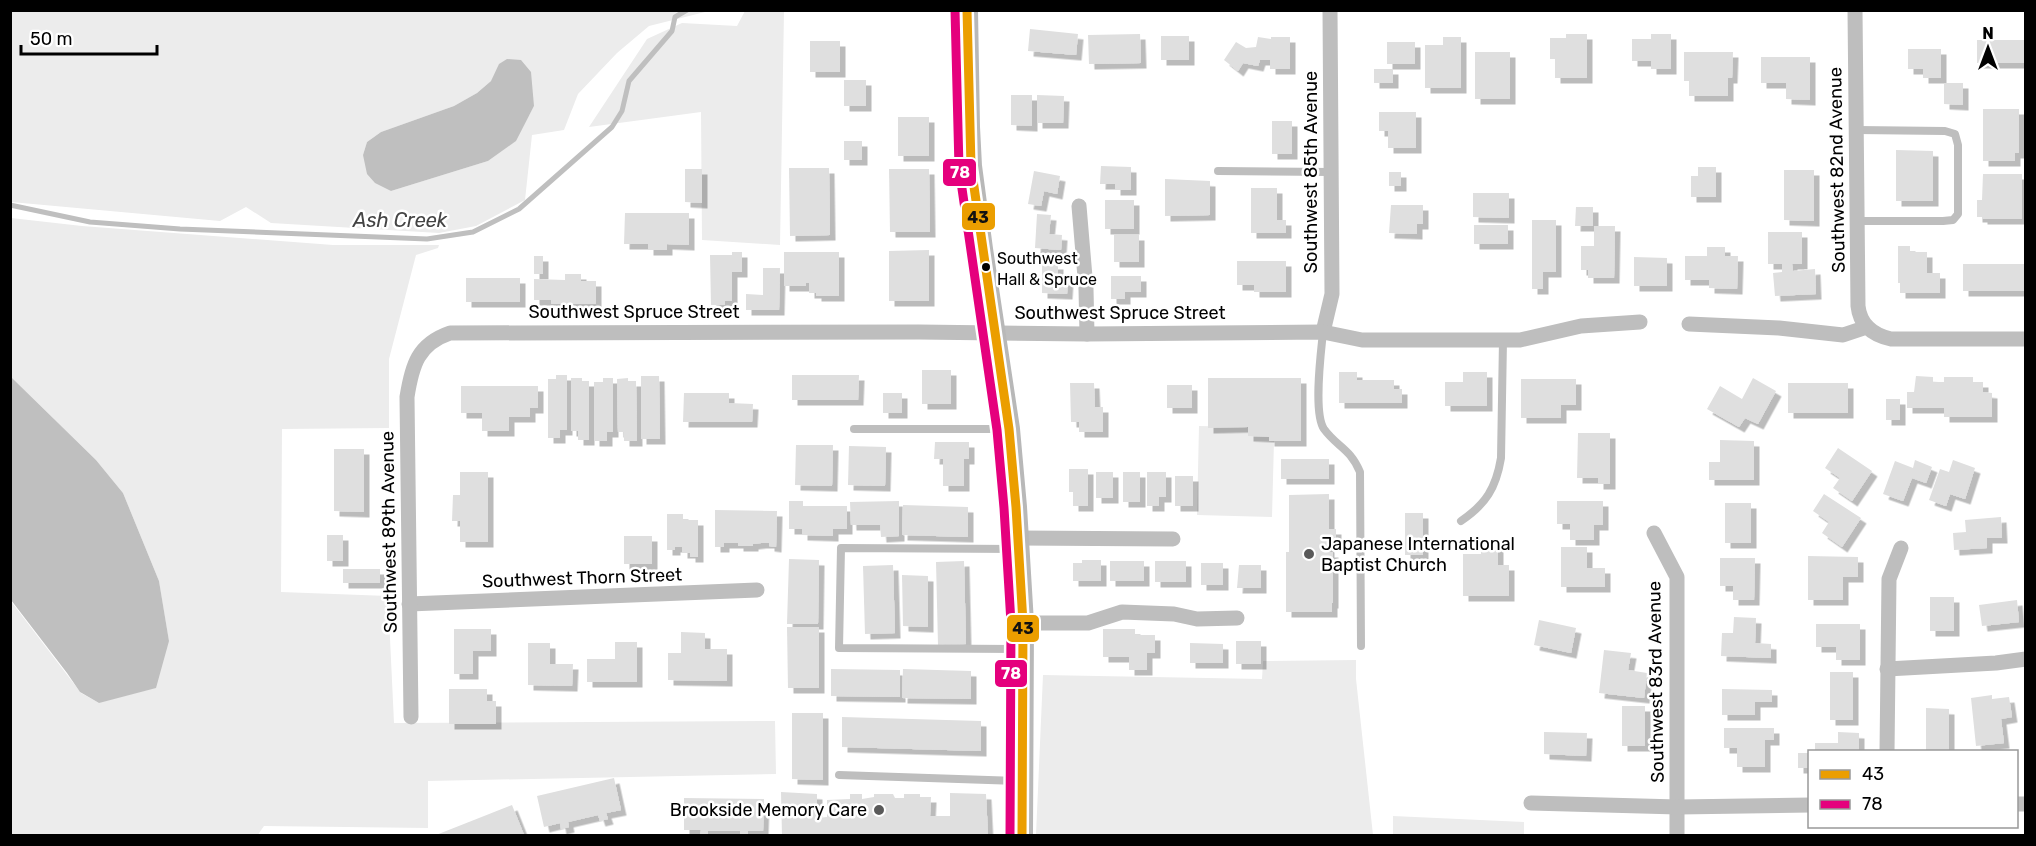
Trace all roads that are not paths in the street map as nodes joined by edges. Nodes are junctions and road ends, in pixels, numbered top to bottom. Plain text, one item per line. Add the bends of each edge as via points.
1 (967, 10) edge
2 (1330, 10) edge
3 (1855, 10) edge
4 (1857, 130) junction
5 (1218, 171) dead end
6 (1331, 172) junction
7 (1079, 206) dead end
8 (1857, 221) junction
9 (1640, 322) dead end
10 (1689, 324) dead end
11 (1867, 327) junction
12 (995, 332) junction
13 (1323, 332) junction
14 (1087, 334) junction
15 (2025, 339) edge
16 (1503, 340) junction
17 (423, 349) joint
18 (854, 429) dead end
19 (1009, 429) junction
20 (1461, 521) dead end
21 (1654, 533) dead end
22 (1173, 538) dead end
23 (1018, 543) junction
24 (1901, 548) dead end
25 (757, 590) dead end
26 (409, 604) junction
27 (1237, 618) dead end
28 (1023, 623) junction
29 (1361, 646) dead end
30 (1022, 649) junction
31 (2025, 659) edge
32 (1887, 669) junction
33 (411, 717) dead end
34 (1887, 750) edge
35 (840, 775) dead end
36 (1022, 781) junction
37 (1531, 803) dead end
38 (1808, 805) edge
39 (1678, 807) junction
40 (1022, 836) edge
41 (1677, 836) edge

1 - 12 main road via 971,166
2 - 6 street, Southwest 85th Avenue
3 - 4 street, Southwest 82nd Avenue
4 - 8 street, Southwest 82nd Avenue
4 - 8 lane via 1955,134 1958,214 1953,220 1943,221
5 - 6 lane
6 - 13 street, Southwest 85th Avenue via 1332,294
7 - 14 street
8 - 11 street, Southwest 82nd Avenue via 1858,306
9 - 16 street, Southwest Spruce Street via 1581,326 1530,339
10 - 11 street via 1843,335
11 - 15 street via 1891,339
12 - 14 street, Southwest Spruce Street
12 - 17 street, Southwest Spruce Street via 467,332 435,338
12 - 19 main road
13 - 14 street, Southwest Spruce Street
13 - 16 street, Southwest Spruce Street via 1362,340
13 - 29 lane via 1319,415 1323,429 1354,457 1360,472
16 - 20 lane via 1498,476 1479,508
17 - 26 street, Southwest 89th Avenue via 414,363 407,397
18 - 19 lane
19 - 23 main road
21 - 39 street, Southwest 83rd Avenue via 1677,578
22 - 23 street
23 - 28 main road
23 - 30 lane via 841,548 840,648
24 - 32 street via 1889,579
25 - 26 street, Southwest Thorn Street
26 - 33 street, Southwest 89th Avenue
27 - 28 street via 1122,612 1088,623
28 - 30 main road
30 - 36 main road
31 - 32 street
32 - 34 street
35 - 36 lane
36 - 40 main road
37 - 39 street
38 - 39 street
39 - 41 street, Southwest 83rd Avenue

